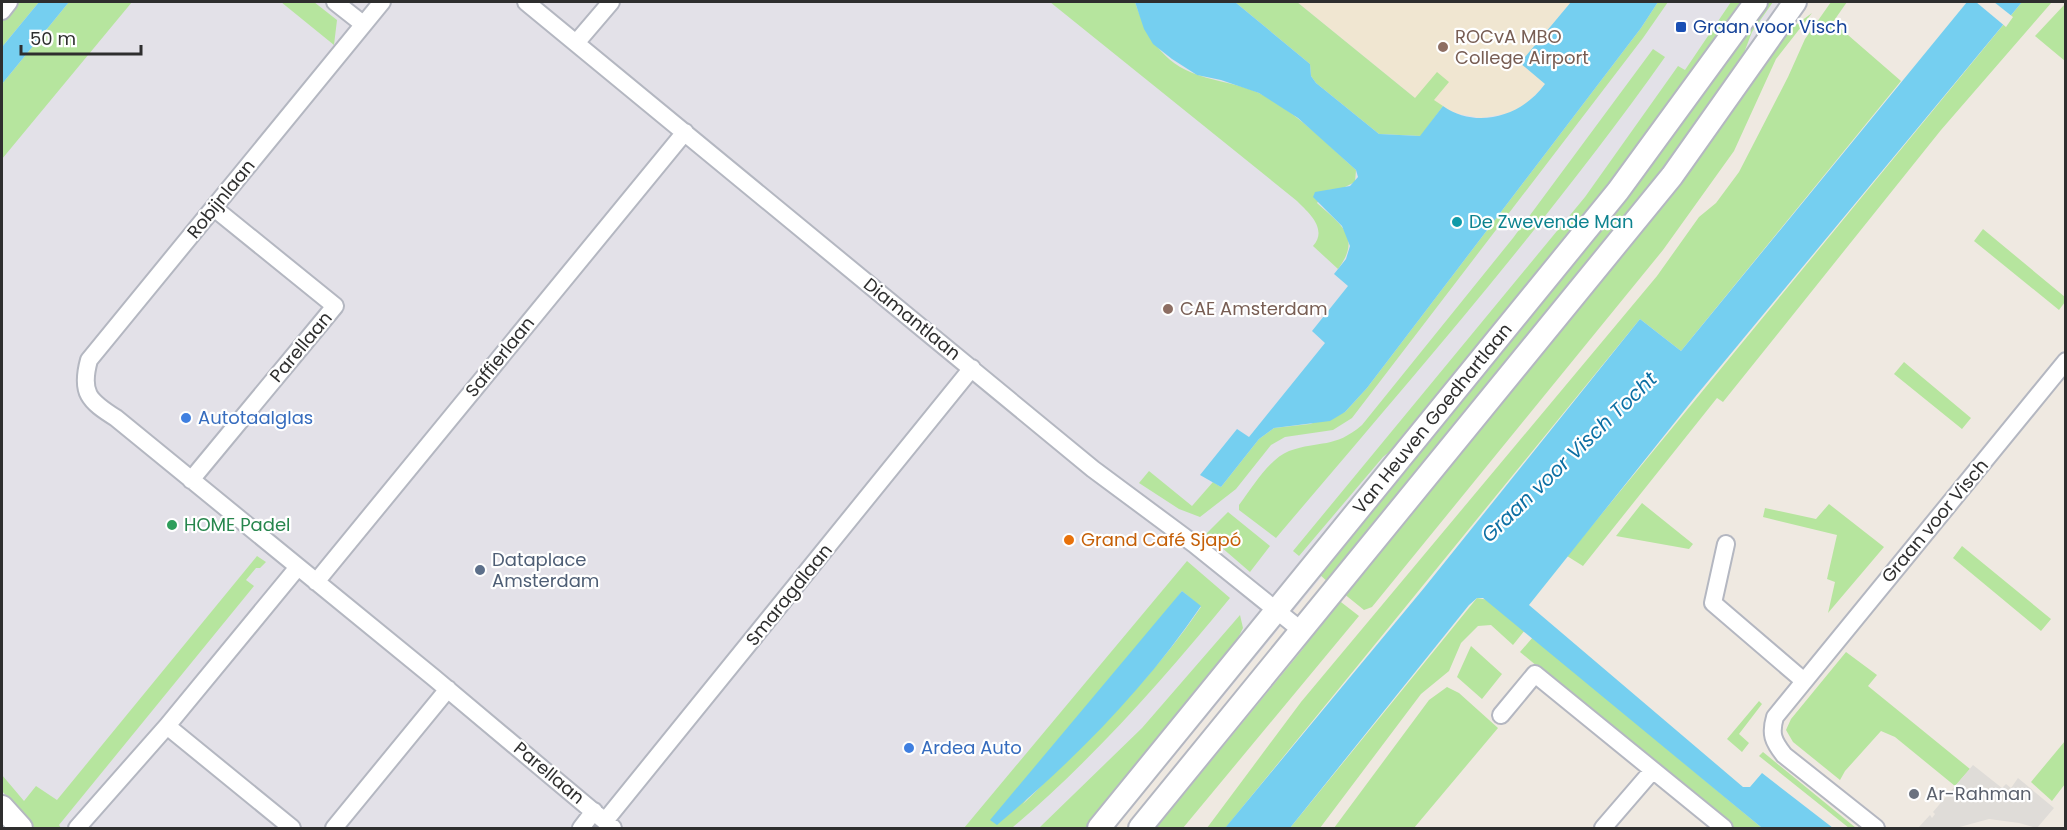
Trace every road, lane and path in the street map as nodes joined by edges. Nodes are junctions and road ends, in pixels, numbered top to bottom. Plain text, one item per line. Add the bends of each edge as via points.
1 (9, 2) edge
2 (335, 2) edge
3 (382, 2) edge
4 (526, 2) edge
5 (611, 2) edge
6 (1756, 2) edge
7 (1795, 2) edge
8 (2, 11) edge
9 (363, 24) junction
10 (576, 43) junction
11 (685, 132) junction
12 (214, 208) junction
13 (2066, 361) edge
14 (972, 369) junction
15 (84, 377) joint
16 (191, 480) junction
17 (1726, 544) dead end
18 (298, 567) junction
19 (316, 582) junction
20 (1278, 610) junction
21 (1302, 631) junction
22 (1804, 681) junction
23 (448, 689) junction
24 (1501, 715) dead end
25 (167, 726) junction
26 (1653, 771) junction
27 (2, 807) edge
28 (604, 820) edge
29 (21, 828) edge
30 (77, 828) edge
31 (292, 828) edge
32 (334, 828) edge
33 (581, 828) edge
34 (1099, 828) edge
35 (1140, 828) edge
36 (1603, 828) edge
37 (1724, 828) edge
38 (1876, 828) edge

1 - 8 street
2 - 9 street
3 - 9 street, Robijnlaan
4 - 10 street, Diamantlaan
5 - 10 street
6 - 20 main road, Van Heuven Goedhartlaan via 1618,191
7 - 21 main road, Van Heuven Goedhartlaan via 1672,176
9 - 12 street, Robijnlaan
10 - 11 street, Diamantlaan
11 - 14 street, Diamantlaan
11 - 19 street, Saffierlaan
12 - 15 street, Robijnlaan via 89,360
12 - 16 street, Parellaan via 335,306
13 - 22 street, Graan voor Visch
14 - 20 street, Diamantlaan via 1093,469
14 - 28 street, Smaragdlaan
15 - 16 street, Parellaan via 94,405 116,418
16 - 18 street, Parellaan
17 - 22 street via 1713,603
18 - 19 street, Parellaan
18 - 25 street
19 - 23 street, Parellaan
20 - 21 street, Diamantlaan
20 - 34 main road, Van Heuven Goedhartlaan
21 - 35 main road, Van Heuven Goedhartlaan
22 - 38 street, Graan voor Visch via 1776,717 1771,731 1774,743
23 - 28 street, Parellaan
23 - 32 street
24 - 26 street via 1535,674
25 - 30 street
25 - 31 street
26 - 36 street
26 - 37 street
27 - 29 main road
28 - 33 street, Parellaan

